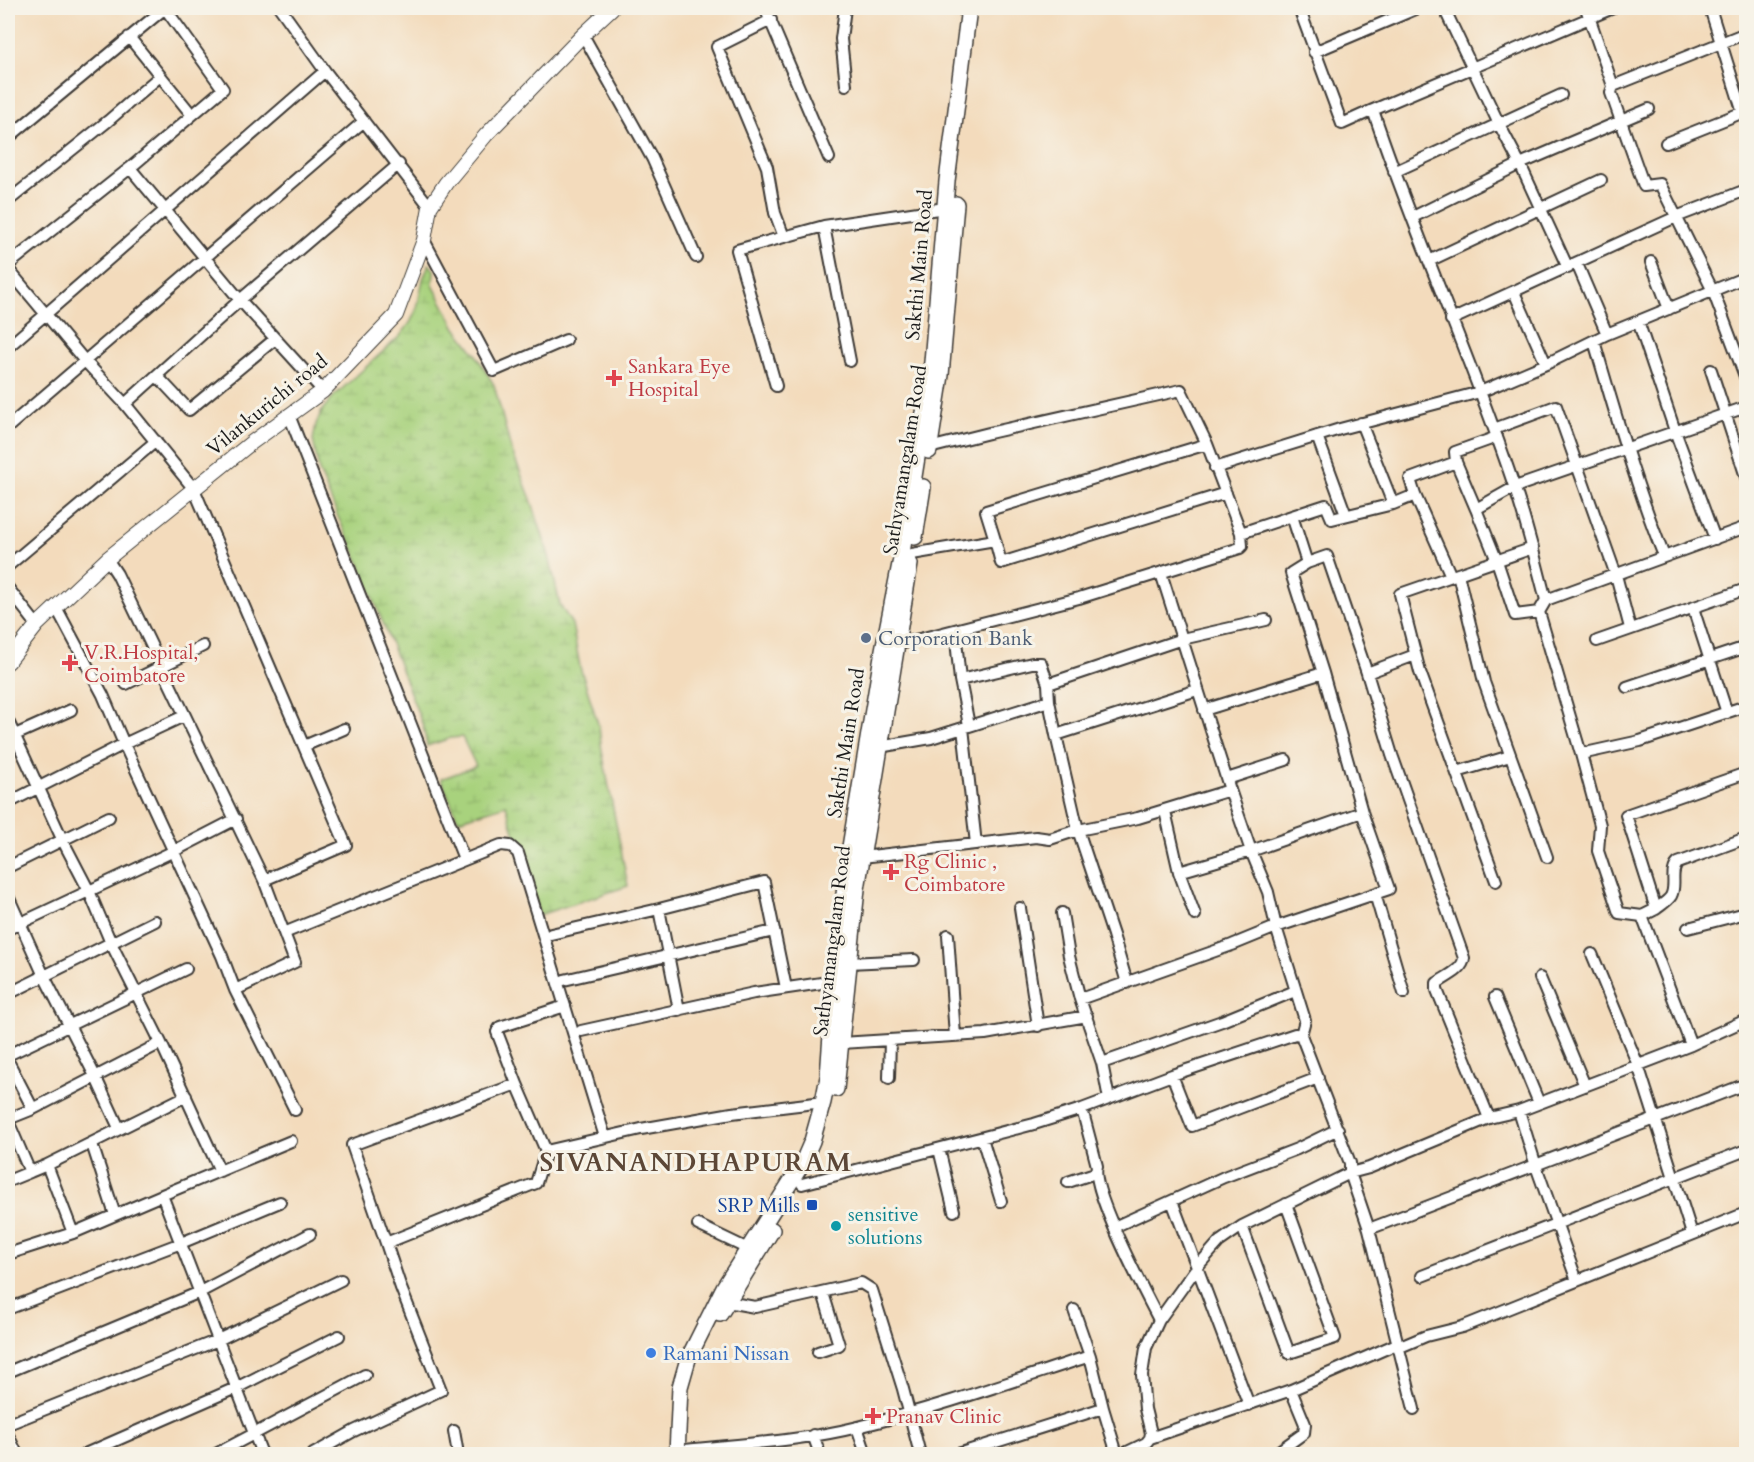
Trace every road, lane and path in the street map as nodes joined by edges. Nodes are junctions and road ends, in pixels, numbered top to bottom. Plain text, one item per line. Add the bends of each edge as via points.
1 (165, 8) edge
2 (280, 8) edge
3 (612, 8) edge
4 (765, 8) edge
5 (845, 8) edge
6 (969, 8) edge
7 (980, 8) edge
8 (1299, 8) edge
9 (1418, 8) edge
10 (1444, 8) edge
11 (1613, 8) edge
12 (1710, 8) edge
13 (1588, 13) edge
14 (771, 20) junction
15 (1746, 33) edge
16 (583, 34) junction
17 (129, 37) junction
18 (1720, 45) junction
19 (1314, 52) junction
20 (1473, 68) junction
21 (325, 71) junction
22 (160, 76) junction
23 (846, 85) dead end
24 (1613, 86) junction
25 (1561, 95) dead end
26 (1373, 110) junction
27 (1649, 110) dead end
28 (1745, 112) edge
29 (192, 114) junction
30 (364, 121) junction
31 (1621, 121) junction
32 (1499, 124) junction
33 (8, 138) edge
34 (1666, 143) dead end
35 (829, 158) dead end
36 (399, 164) junction
37 (1520, 164) junction
38 (130, 168) junction
39 (1394, 172) junction
40 (1601, 180) dead end
41 (1746, 190) edge
42 (8, 201) edge
43 (430, 207) junction
44 (945, 208) junction
45 (1539, 208) junction
46 (167, 210) junction
47 (1413, 217) junction
48 (1677, 217) junction
49 (824, 226) junction
50 (784, 237) junction
51 (424, 240) junction
52 (204, 257) junction
53 (696, 257) dead end
54 (1429, 261) junction
55 (1651, 262) dead end
56 (1572, 266) junction
57 (8, 267) edge
58 (1746, 277) edge
59 (1713, 291) junction
60 (1514, 292) junction
61 (240, 300) junction
62 (1668, 309) junction
63 (46, 315) junction
64 (1451, 320) junction
65 (1638, 321) junction
66 (1607, 334) junction
67 (275, 339) junction
68 (566, 340) dead end
69 (1594, 341) junction
70 (8, 347) edge
71 (84, 360) junction
72 (850, 361) dead end
73 (1546, 364) junction
74 (1711, 370) dead end
75 (157, 376) junction
76 (1746, 380) edge
77 (776, 386) dead end
78 (323, 390) junction
79 (1480, 392) junction
80 (125, 404) junction
81 (1746, 406) edge
82 (289, 415) junction
83 (1726, 415) junction
84 (1361, 423) junction
85 (8, 427) edge
86 (1675, 431) junction
87 (1495, 433) junction
88 (1317, 436) junction
89 (156, 441) junction
90 (1207, 444) junction
91 (929, 448) junction
92 (1626, 448) junction
93 (1456, 462) junction
94 (1576, 466) junction
95 (1215, 468) junction
96 (1746, 477) edge
97 (1515, 488) junction
98 (194, 489) junction
99 (1226, 493) junction
100 (1414, 495) junction
101 (1393, 504) junction
102 (1476, 509) junction
103 (1346, 515) junction
104 (1292, 516) junction
105 (1746, 527) edge
106 (1241, 533) junction
107 (1715, 539) junction
108 (995, 540) junction
109 (1533, 548) junction
110 (912, 554) junction
111 (1664, 556) junction
112 (107, 559) junction
113 (1497, 561) junction
114 (1307, 563) junction
115 (8, 566) edge
116 (1161, 573) junction
117 (1454, 575) junction
118 (1616, 575) junction
119 (8, 588) edge
120 (1746, 589) edge
121 (1546, 600) junction
122 (56, 608) junction
123 (1693, 608) junction
124 (1539, 612) junction
125 (1266, 620) dead end
126 (37, 625) junction
127 (1630, 628) junction
128 (955, 630) junction
129 (1182, 639) junction
130 (1597, 641) dead end
131 (896, 645) junction
132 (203, 646) dead end
133 (1746, 647) edge
134 (1416, 655) junction
135 (1709, 658) junction
136 (8, 662) edge
137 (161, 667) junction
138 (1323, 673) junction
139 (1367, 673) junction
140 (960, 680) junction
141 (126, 684) dead end
142 (1048, 684) junction
143 (1627, 687) dead end
144 (1197, 690) junction
145 (1049, 701) junction
146 (1746, 706) edge
147 (71, 710) dead end
148 (1204, 710) junction
149 (1726, 713) junction
150 (184, 716) junction
151 (8, 721) edge
152 (966, 726) junction
153 (344, 729) dead end
154 (15, 735) junction
155 (1056, 735) junction
156 (124, 744) junction
157 (304, 746) junction
158 (879, 747) junction
159 (1581, 753) junction
160 (1510, 756) junction
161 (1286, 760) dead end
162 (1457, 772) junction
163 (1746, 773) edge
164 (1229, 785) junction
165 (39, 789) junction
166 (8, 804) edge
167 (1165, 811) junction
168 (1362, 812) junction
169 (109, 817) dead end
170 (236, 819) junction
171 (1078, 830) junction
172 (1746, 838) edge
173 (63, 841) junction
174 (976, 844) junction
175 (174, 851) junction
176 (1251, 851) junction
177 (862, 857) junction
178 (1547, 857) dead end
179 (464, 859) junction
180 (8, 867) edge
181 (1179, 872) junction
182 (853, 874) junction
183 (264, 880) junction
184 (1496, 881) dead end
185 (89, 891) junction
186 (1375, 894) junction
187 (8, 896) edge
188 (1020, 908) dead end
189 (659, 909) junction
190 (1656, 909) junction
191 (1062, 913) dead end
192 (1746, 913) edge
193 (1195, 915) dead end
194 (1642, 916) junction
195 (155, 921) dead end
196 (21, 923) junction
197 (1276, 927) junction
198 (1688, 928) dead end
199 (8, 929) edge
200 (774, 931) junction
201 (284, 933) junction
202 (551, 934) dead end
203 (948, 934) dead end
204 (111, 943) junction
205 (1592, 954) dead end
206 (668, 955) junction
207 (914, 960) dead end
208 (848, 963) junction
209 (186, 969) dead end
210 (44, 976) junction
211 (1540, 978) dead end
212 (564, 980) dead end
213 (835, 981) junction
214 (1127, 983) junction
215 (786, 988) junction
216 (235, 990) junction
217 (1295, 991) junction
218 (136, 992) junction
219 (1404, 993) dead end
220 (8, 994) edge
221 (1495, 997) dead end
222 (1080, 999) junction
223 (565, 1006) junction
224 (679, 1010) junction
225 (1087, 1016) junction
226 (1746, 1020) edge
227 (70, 1026) junction
228 (1038, 1026) junction
229 (581, 1031) dead end
230 (1301, 1035) junction
231 (955, 1036) junction
232 (890, 1040) junction
233 (161, 1043) junction
234 (842, 1043) junction
235 (1691, 1045) junction
236 (8, 1055) edge
237 (8, 1062) edge
238 (1102, 1063) junction
239 (1638, 1065) junction
240 (1172, 1075) junction
241 (96, 1078) junction
242 (889, 1078) dead end
243 (1318, 1078) junction
244 (517, 1084) junction
245 (1746, 1084) edge
246 (1585, 1086) junction
247 (186, 1096) junction
248 (1109, 1100) junction
249 (823, 1102) junction
250 (1539, 1103) junction
251 (33, 1109) junction
252 (1082, 1109) junction
253 (295, 1110) dead end
254 (1519, 1111) junction
255 (1489, 1118) junction
256 (1656, 1119) junction
257 (8, 1120) edge
258 (119, 1128) junction
259 (1338, 1129) junction
260 (605, 1137) junction
261 (982, 1138) junction
262 (291, 1140) dead end
263 (92, 1144) junction
264 (939, 1149) junction
265 (1746, 1150) edge
266 (546, 1151) junction
267 (47, 1165) junction
268 (1536, 1166) junction
269 (220, 1171) junction
270 (30, 1172) junction
271 (1095, 1173) junction
272 (1350, 1173) junction
273 (1673, 1179) junction
274 (8, 1181) edge
275 (1068, 1182) dead end
276 (802, 1184) junction
277 (162, 1196) junction
278 (1172, 1201) junction
279 (280, 1202) dead end
280 (1001, 1202) dead end
281 (1286, 1204) junction
282 (954, 1211) dead end
283 (1746, 1213) edge
284 (115, 1215) junction
285 (1557, 1224) junction
286 (698, 1225) dead end
287 (1242, 1226) junction
288 (1114, 1227) junction
289 (1369, 1229) junction
290 (73, 1233) junction
291 (310, 1234) dead end
292 (1692, 1234) junction
293 (181, 1243) junction
294 (386, 1243) junction
295 (748, 1249) junction
296 (8, 1254) edge
297 (1197, 1267) junction
298 (1422, 1276) dead end
299 (340, 1280) dead end
300 (1577, 1281) junction
301 (200, 1292) junction
302 (823, 1293) junction
303 (727, 1302) junction
304 (8, 1307) edge
305 (1074, 1310) dead end
306 (1159, 1320) junction
307 (339, 1336) dead end
308 (218, 1340) junction
309 (1399, 1345) junction
310 (818, 1352) dead end
311 (1090, 1356) junction
312 (8, 1372) edge
313 (365, 1375) dead end
314 (238, 1387) junction
315 (1291, 1390) junction
316 (1249, 1405) junction
317 (1103, 1408) junction
318 (1414, 1409) dead end
319 (908, 1412) junction
320 (8, 1424) edge
321 (857, 1427) junction
322 (454, 1431) dead end
323 (8, 1435) edge
324 (255, 1435) junction
325 (813, 1435) junction
326 (1150, 1438) junction
327 (683, 1453) edge
328 (17, 1455) edge
329 (85, 1455) edge
330 (216, 1455) edge
331 (262, 1455) edge
332 (313, 1455) edge
333 (458, 1455) edge
334 (820, 1455) edge
335 (866, 1455) edge
336 (920, 1455) edge
337 (958, 1455) edge
338 (1117, 1455) edge
339 (1123, 1455) edge
340 (1278, 1455) edge

1 - 17 street
1 - 29 street via 223,89
2 - 21 street
3 - 16 main road, Vilankurichi road
4 - 14 street
5 - 23 street via 841,39
6 - 44 highway, Sakthi Main Road
7 - 91 highway, Sathyamangalam Road via 957,179 941,375
8 - 19 street
9 - 19 street
10 - 20 street
11 - 13 street
12 - 18 street
13 - 20 street
13 - 24 street
14 - 35 street
14 - 50 street via 717,47 767,167 775,213
15 - 18 street
16 - 43 main road, Vilankurichi road via 486,135
16 - 53 street via 652,158
17 - 22 street
17 - 33 street
18 - 24 street
18 - 28 street
19 - 26 street via 1341,124
20 - 26 street
20 - 32 street
21 - 30 street
21 - 46 street
22 - 29 street
22 - 42 street
24 - 31 street via 1611,93
25 - 32 street
26 - 39 street
27 - 31 street
28 - 34 street
29 - 38 street
30 - 36 street
30 - 52 street
31 - 37 street
31 - 48 street via 1644,186 1660,184
32 - 37 street
32 - 39 street
36 - 43 street
36 - 61 street
37 - 45 street
37 - 47 street
38 - 46 street
38 - 57 street
39 - 47 street
40 - 45 street
41 - 48 street
43 - 51 main road, Vilankurichi road
44 - 49 street
44 - 182 highway, Sakthi Main Road via 932,362 883,650
45 - 54 street
45 - 56 street
46 - 52 street
46 - 63 street
47 - 54 street
48 - 56 street
48 - 59 street
49 - 50 street
49 - 72 street
50 - 77 street via 737,249
51 - 68 street via 494,371
51 - 78 main road, Vilankurichi road via 396,315
52 - 61 street
52 - 71 street
54 - 64 street
55 - 62 street
56 - 60 street
56 - 66 street
57 - 63 street
58 - 59 street
59 - 62 street
59 - 76 street
60 - 64 street
60 - 73 street
61 - 67 street
61 - 75 street
62 - 65 street
63 - 70 street
63 - 71 street
64 - 79 street
65 - 66 street
65 - 86 street
66 - 69 street
67 - 75 street via 189,410
67 - 78 street
69 - 73 street
69 - 92 street
71 - 80 street
71 - 85 street
73 - 79 street
74 - 83 street
75 - 80 street
78 - 82 main road, Vilankurichi road
79 - 84 street
79 - 87 street
80 - 89 street
81 - 83 street
82 - 98 main road, Vilankurichi road
82 - 179 street
83 - 86 street
83 - 96 street
84 - 88 street
84 - 101 street
86 - 92 street
86 - 107 street
87 - 93 street via 1455,452
87 - 94 street via 1556,406
87 - 97 street
88 - 95 street
88 - 103 street
89 - 98 street
89 - 115 street
90 - 91 street via 1181,390
90 - 95 street
90 - 108 street via 986,511
91 - 110 highway, Sathyamangalam Road
92 - 94 street
92 - 111 street
93 - 100 street via 1410,479
93 - 102 street
94 - 97 street
94 - 118 street
95 - 99 street
97 - 102 street
97 - 109 street
98 - 112 main road, Vilankurichi road
98 - 157 street
99 - 106 street
99 - 108 street via 1001,563
100 - 101 street
100 - 117 street
101 - 103 street
102 - 113 street
103 - 104 street via 1332,519 1326,505
104 - 106 street
104 - 114 street
105 - 107 street
106 - 116 street via 1240,548
107 - 111 street
108 - 110 street
109 - 113 street
109 - 121 street
110 - 131 highway, Sathyamangalam Road
111 - 118 street
112 - 122 main road, Vilankurichi road
112 - 137 street
113 - 117 street
113 - 124 street via 1515,615
114 - 138 street via 1291,573
114 - 139 street via 1327,556
116 - 128 street
116 - 129 street
117 - 134 street via 1400,594
117 - 160 street
118 - 121 street
118 - 127 street
119 - 126 street
120 - 123 street
121 - 124 street
122 - 126 main road, Vilankurichi road
122 - 156 street via 103,695
123 - 127 street
123 - 135 street
124 - 159 street
125 - 129 street
126 - 136 main road, Vilankurichi road
127 - 130 street
128 - 131 street
128 - 140 street
129 - 142 street
129 - 144 street
131 - 158 highway, Sathyamangalam Road
132 - 137 street
133 - 135 street
134 - 139 street
134 - 162 street
135 - 143 street
135 - 149 street
137 - 141 street
137 - 150 street
138 - 148 street
138 - 168 street
139 - 255 street via 1464,958 1460,968 1437,983 1437,990
140 - 142 street via 1041,663
140 - 152 street
142 - 145 street
144 - 148 street
144 - 155 street
145 - 152 street
145 - 155 street
146 - 149 street
147 - 154 street
148 - 164 street
149 - 159 street via 1640,741
150 - 156 street
150 - 170 street
151 - 154 street
152 - 158 street via 931,738
152 - 174 street
153 - 157 street
154 - 165 street
155 - 171 street
156 - 165 street
156 - 175 street
157 - 183 street via 346,845
158 - 177 highway, Sathyamangalam Road
159 - 194 street via 1600,825 1598,852 1609,889 1619,913
160 - 162 street
160 - 178 street
161 - 164 street
162 - 184 street
163 - 190 street via 1626,815
164 - 167 street
164 - 176 street
165 - 166 street
165 - 173 street
167 - 171 street
167 - 181 street
168 - 176 street
168 - 186 street via 1389,889
169 - 173 street
170 - 175 street
170 - 183 street
171 - 174 street via 1050,839
171 - 214 street
172 - 190 street via 1678,863 1670,898
173 - 180 street
173 - 185 street
174 - 177 street
175 - 185 street
175 - 216 street
176 - 181 street
176 - 197 street via 1268,892
177 - 182 highway, Sathyamangalam Road
179 - 201 street
179 - 223 street via 501,845 518,853
181 - 193 street
182 - 208 highway, Sathyamangalam Road
182 - 213 highway, Sakthi Main Road
183 - 201 street
185 - 196 street
185 - 204 street
186 - 197 street
186 - 219 street
187 - 196 street
188 - 228 street
189 - 200 street via 764,882
189 - 202 street
189 - 206 street
190 - 194 street
191 - 222 street
192 - 198 street
194 - 235 street
195 - 204 street
196 - 199 street
196 - 210 street
197 - 214 street
197 - 217 street
200 - 206 street
200 - 215 street
201 - 216 street via 295,962
203 - 231 street
204 - 210 street
204 - 218 street
205 - 239 street
206 - 212 street
206 - 224 street
207 - 208 street
208 - 234 highway, Sathyamangalam Road
209 - 218 street
210 - 220 street
210 - 227 street
211 - 246 street
213 - 215 street
213 - 249 highway, Sakthi Main Road
214 - 222 street
215 - 224 street
216 - 253 street
217 - 230 street via 1305,1020
217 - 238 street
218 - 227 street
218 - 233 street
221 - 250 street
222 - 225 street
223 - 244 street via 500,1027 497,1032
223 - 260 street
224 - 229 street
225 - 228 street
225 - 238 street
226 - 235 street
227 - 236 street
227 - 241 street
228 - 231 street
230 - 240 street
230 - 243 street
231 - 232 street
232 - 234 street
232 - 242 street
233 - 241 street
233 - 247 street
234 - 276 highway, Sathyamangalam Road via 833,1102 820,1145
235 - 239 street
237 - 251 street
238 - 248 street
239 - 246 street
239 - 256 street
240 - 243 street via 1192,1126
240 - 248 street
241 - 251 street
241 - 258 street
243 - 259 street
244 - 266 street
244 - 294 street via 352,1145
245 - 256 street
246 - 250 street
247 - 258 street
247 - 269 street
248 - 252 street
249 - 260 street via 732,1113
249 - 295 highway, Sakthi Main Road via 813,1141 802,1164
250 - 254 street
251 - 257 street
252 - 261 street
252 - 271 street via 1097,1166
254 - 255 street
254 - 268 street
255 - 272 street
256 - 268 street
256 - 273 street
257 - 270 street
258 - 263 street
259 - 272 street
259 - 278 street
260 - 266 street
261 - 264 street
261 - 280 street
262 - 269 street
263 - 267 street
263 - 284 street
264 - 276 street
264 - 282 street
265 - 273 street
266 - 294 street via 536,1183
267 - 270 street
267 - 290 street
268 - 285 street
268 - 289 street
269 - 277 street
270 - 274 street
271 - 275 street
271 - 288 street
272 - 281 street
272 - 289 street
273 - 285 street
273 - 292 street
276 - 303 highway, Sathyamangalam Road
277 - 284 street
277 - 293 street
278 - 288 street
278 - 297 street
279 - 293 street
281 - 287 street
281 - 287 street via 1335,1338 1290,1353
283 - 292 street
284 - 290 street
285 - 298 street
285 - 300 street
286 - 295 street
287 - 297 street via 1219,1242
288 - 306 street
289 - 309 street
290 - 296 street
291 - 301 street
292 - 300 street
293 - 301 street
293 - 304 street
294 - 332 street via 441,1390
295 - 327 highway, Sakthi Main Road via 688,1359 680,1387
297 - 306 street
297 - 316 street
299 - 308 street
300 - 309 street via 1462,1327
301 - 308 street
301 - 312 street
302 - 303 street via 755,1307
302 - 310 street via 838,1345
302 - 319 street via 861,1283 872,1290
303 - 327 highway, Sathyamangalam Road via 698,1360 690,1387
305 - 311 street
306 - 326 street via 1146,1348 1142,1375
307 - 314 street
308 - 314 street
308 - 320 street
309 - 315 street
309 - 318 street
311 - 317 street
311 - 319 street
313 - 324 street
314 - 324 street
314 - 329 street
315 - 316 street
315 - 340 street via 1305,1424 1304,1433
316 - 326 street
317 - 337 street
317 - 338 street
319 - 321 street
319 - 336 street
321 - 325 street
321 - 335 street
322 - 333 street
323 - 328 street
324 - 330 street
324 - 331 street
325 - 327 street
325 - 334 street
326 - 339 street

